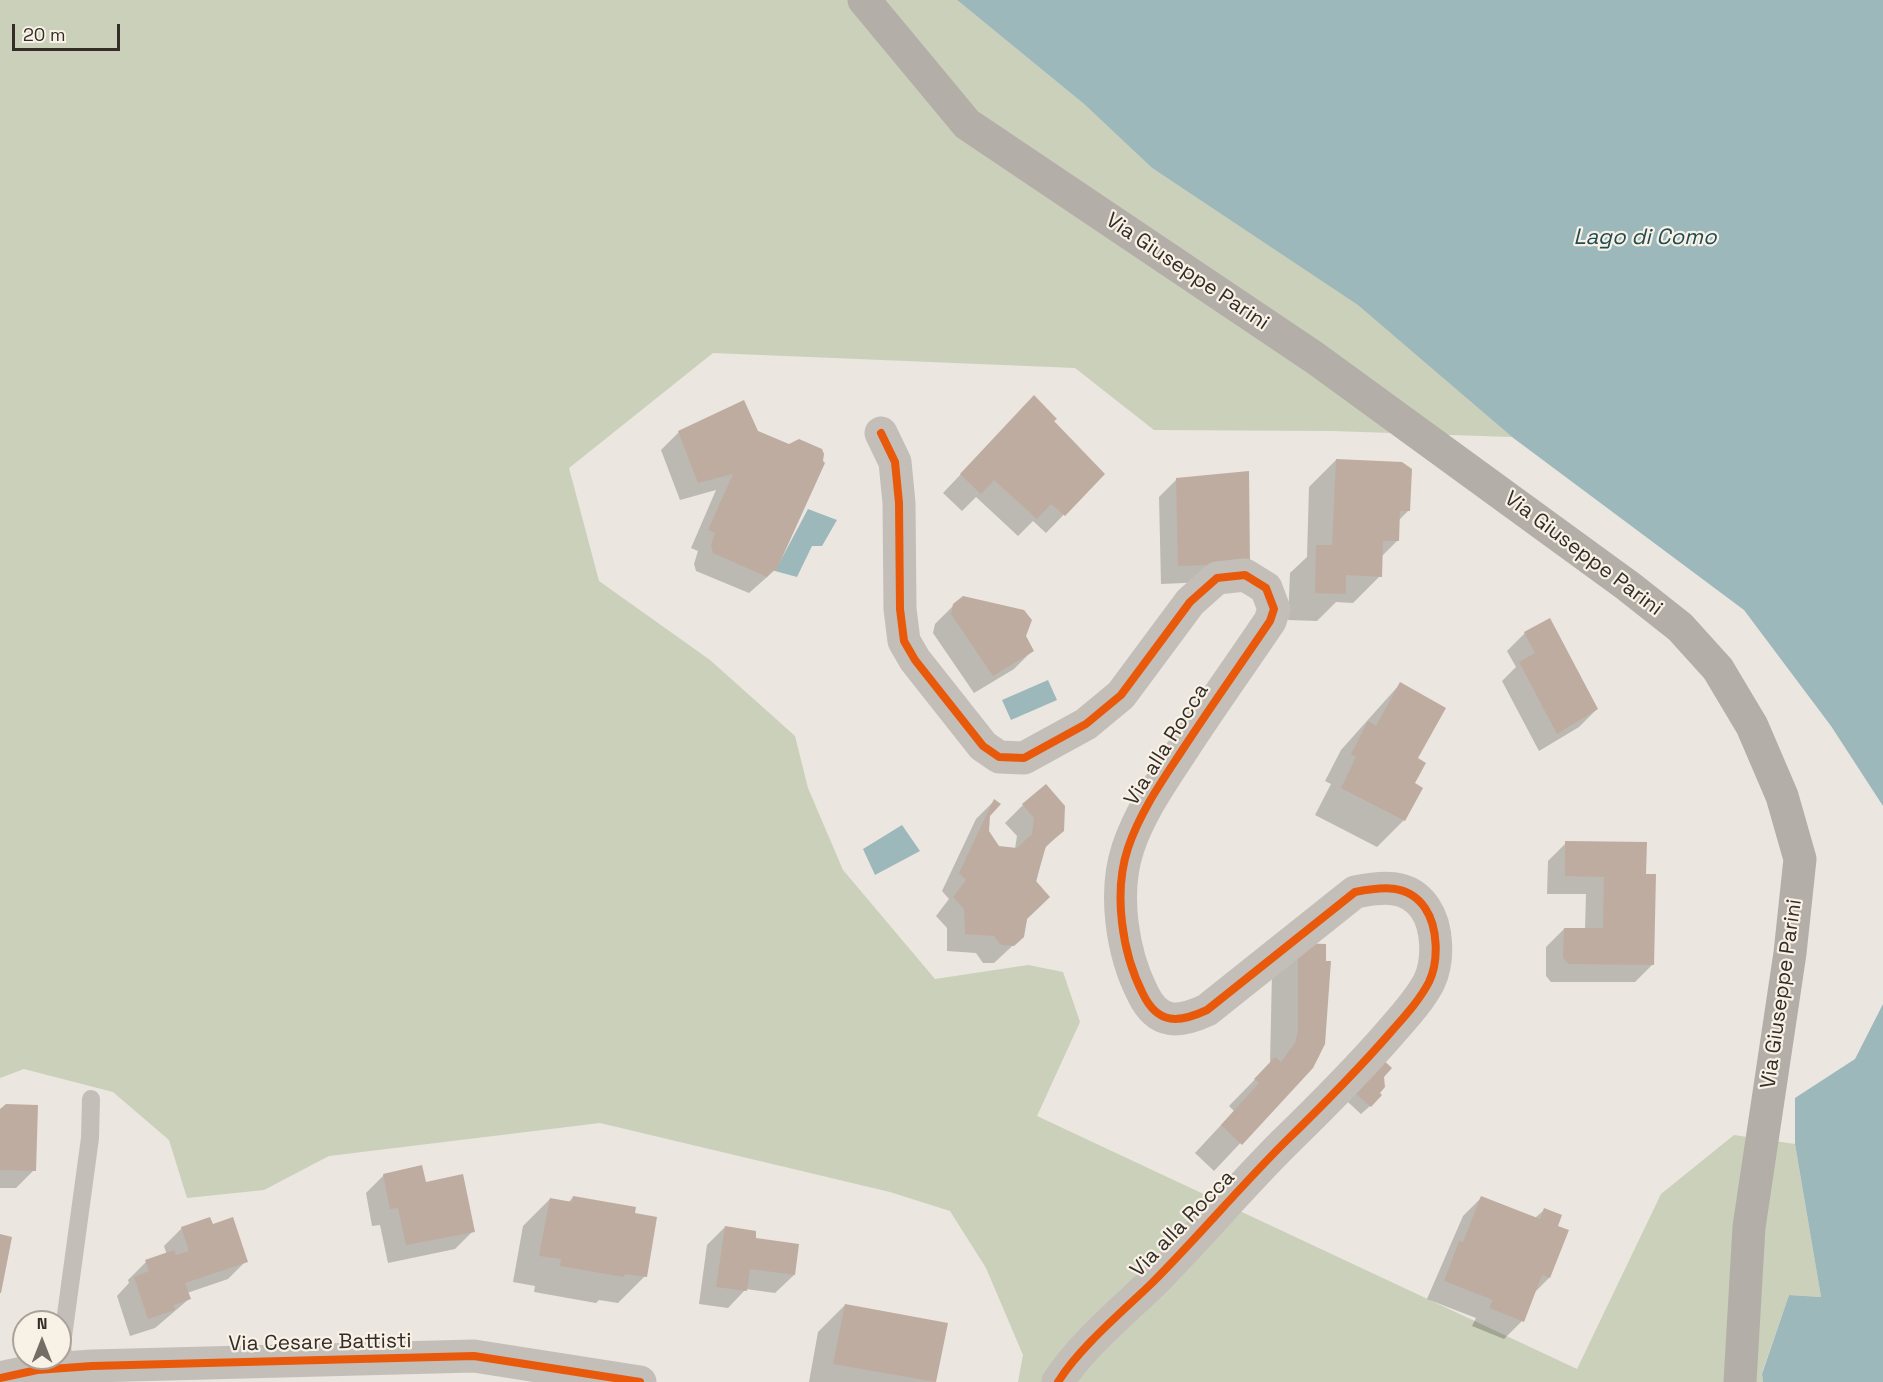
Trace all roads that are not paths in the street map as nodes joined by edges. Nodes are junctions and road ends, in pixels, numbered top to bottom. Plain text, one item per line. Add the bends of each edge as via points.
1 (864, 0) edge
2 (881, 433) dead end
3 (91, 1099) dead end
4 (67, 1310) edge
5 (72, 1368) edge
6 (42, 1370) edge
7 (0, 1378) edge
8 (640, 1382) edge
9 (1058, 1382) edge
10 (1740, 1382) edge

1 - 10 main road, Via Giuseppe Parini via 967,124 1334,372 1628,585 1680,627 1718,669 1752,726 1782,796 1800,859 1749,1227
2 - 9 street, Via alla Rocca via 895,462 904,641 984,746 999,757 1024,758 1086,724 1121,695 1190,602 1217,578 1245,575 1266,588 1274,609 1270,621 1152,796 1128,849 1121,891 1130,968 1153,1012 1169,1019 1189,1018 1207,1010 1355,892 1380,887 1400,889 1419,898 1435,932 1430,980 1412,1007
3 - 4 lane via 90,1138
5 - 8 street, Via Cesare Battisti via 474,1356
6 - 7 street, Via Cesare Battisti

